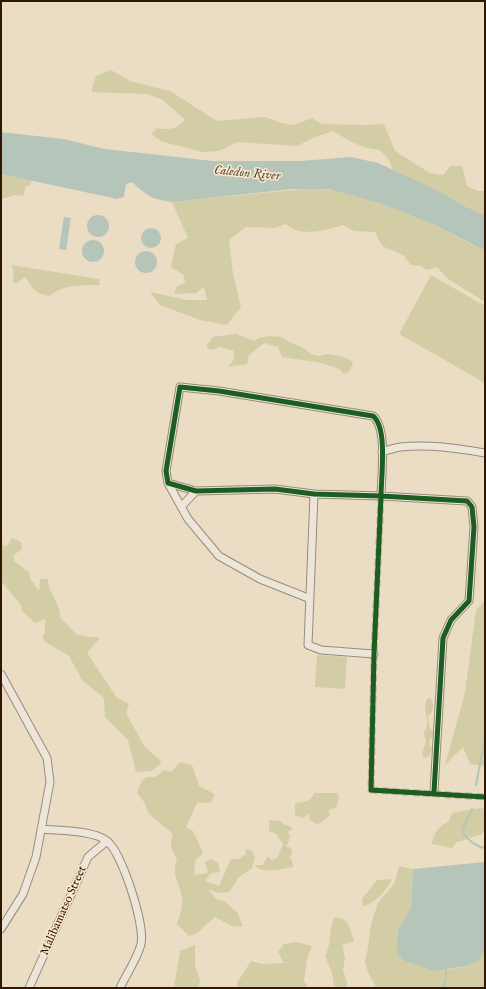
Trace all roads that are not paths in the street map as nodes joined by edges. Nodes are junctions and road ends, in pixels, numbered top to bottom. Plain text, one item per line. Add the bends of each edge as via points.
1 (382, 452) junction
2 (485, 453) edge
3 (168, 483) junction
4 (196, 491) junction
5 (314, 494) junction
6 (381, 496) junction
7 (181, 507) junction
8 (308, 598) junction
9 (374, 654) dead end
10 (1, 674) edge
11 (434, 792) dead end
12 (41, 829) junction
13 (107, 841) junction
14 (1, 929) edge
15 (29, 988) edge
16 (120, 988) edge

1 - 2 street via 398,447 443,446
1 - 3 street via 382,430 378,420 373,416 180,387 166,471
1 - 6 street
3 - 4 street
3 - 7 street
4 - 5 street via 275,489
4 - 7 street
5 - 6 street
5 - 8 street
6 - 11 street via 453,499 467,501 472,507 474,527 469,601 451,620 443,638
7 - 8 street via 219,556 260,579
8 - 9 street via 308,645 321,650
10 - 12 street via 47,758 50,788
12 - 13 street via 97,836
12 - 14 street via 36,858 23,894
13 - 15 street, Malibamatso Street via 88,857
13 - 16 street via 130,883 138,913 141,943

